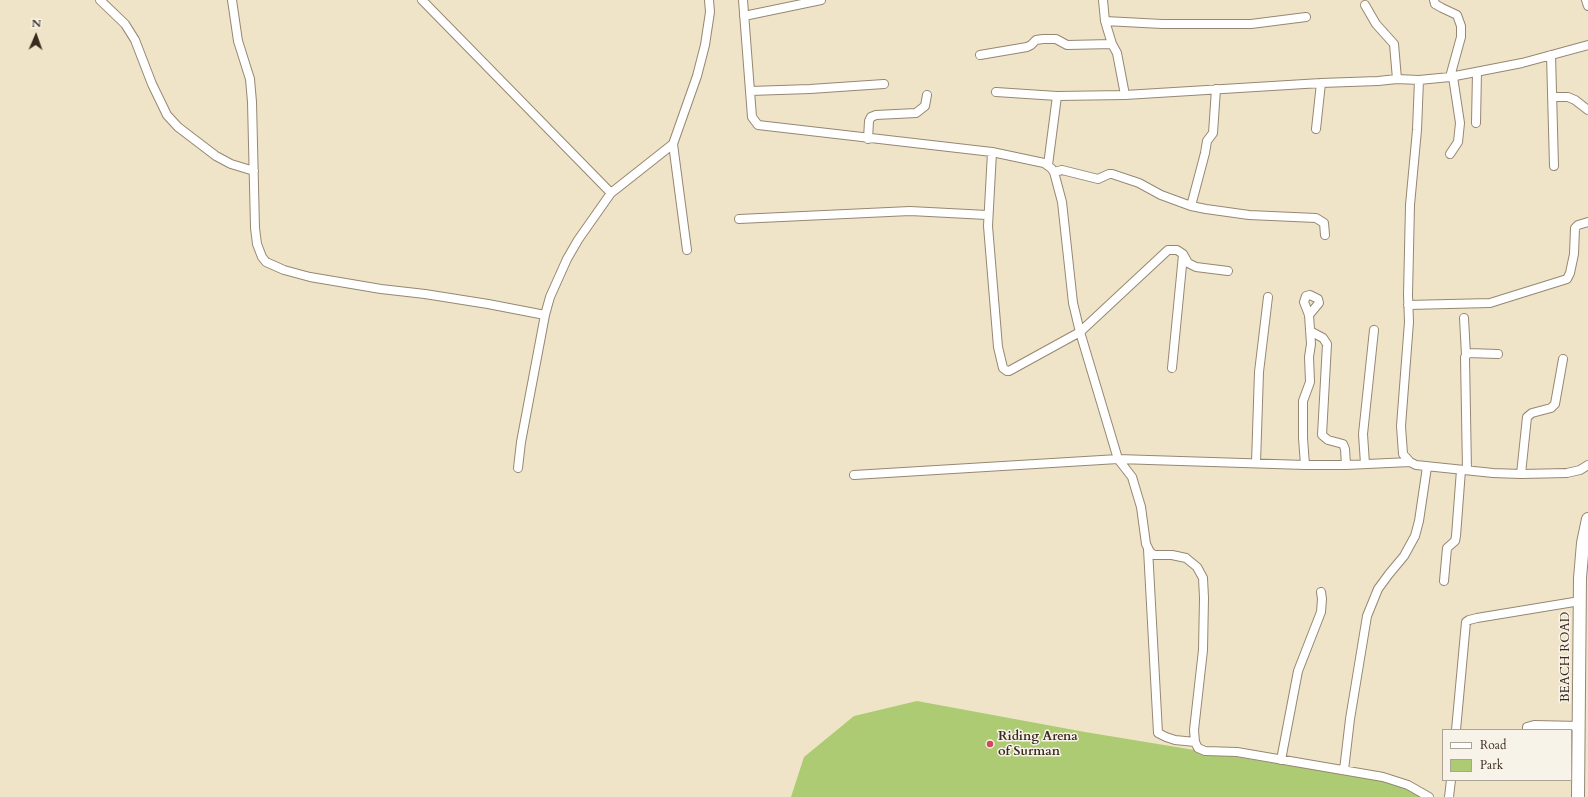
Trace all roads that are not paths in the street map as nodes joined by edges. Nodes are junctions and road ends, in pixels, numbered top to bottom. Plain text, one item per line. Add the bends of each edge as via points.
1 (100, 0) edge
2 (232, 0) edge
3 (422, 0) edge
4 (709, 0) edge
5 (743, 0) edge
6 (821, 0) edge
7 (1103, 0) edge
8 (1434, 0) edge
9 (1586, 0) edge
10 (1365, 5) dead end
11 (1588, 6) edge
12 (744, 16) junction
13 (1306, 17) dead end
14 (1105, 21) junction
15 (1112, 44) junction
16 (1588, 45) edge
17 (980, 55) dead end
18 (1551, 55) junction
19 (1477, 72) junction
20 (1451, 77) junction
21 (1397, 79) junction
22 (1419, 80) junction
23 (1321, 83) junction
24 (884, 84) dead end
25 (1216, 89) junction
26 (750, 91) junction
27 (996, 92) dead end
28 (1125, 95) junction
29 (927, 96) dead end
30 (1057, 96) junction
31 (1552, 97) junction
32 (1588, 110) edge
33 (1476, 123) dead end
34 (1316, 129) dead end
35 (868, 139) junction
36 (673, 144) junction
37 (992, 152) junction
38 (1450, 154) dead end
39 (1048, 165) junction
40 (1554, 166) dead end
41 (254, 171) junction
42 (1054, 172) junction
43 (611, 194) junction
44 (1191, 206) junction
45 (987, 214) junction
46 (740, 219) dead end
47 (1588, 222) edge
48 (1325, 235) dead end
49 (687, 250) dead end
50 (1183, 254) junction
51 (1228, 271) dead end
52 (1268, 297) dead end
53 (1408, 305) junction
54 (544, 315) junction
55 (1309, 315) dead end
56 (1464, 318) dead end
57 (1374, 330) dead end
58 (1310, 331) junction
59 (1080, 332) junction
60 (1466, 354) junction
61 (1498, 354) dead end
62 (1563, 359) dead end
63 (1172, 368) dead end
64 (1118, 459) junction
65 (1410, 462) junction
66 (1256, 463) junction
67 (1365, 464) junction
68 (1305, 465) junction
69 (1346, 465) junction
70 (1588, 465) edge
71 (1427, 467) junction
72 (518, 468) dead end
73 (1464, 470) junction
74 (1521, 474) junction
75 (854, 475) dead end
76 (1588, 519) edge
77 (1148, 549) junction
78 (1444, 581) dead end
79 (1321, 592) dead end
80 (1580, 601) junction
81 (1580, 726) junction
82 (1456, 729) edge
83 (1527, 729) edge
84 (1195, 742) junction
85 (1281, 760) junction
86 (1344, 770) junction
87 (1451, 781) edge
88 (1429, 797) edge
89 (1449, 797) edge
90 (1578, 797) edge

1 - 41 street via 125,24 135,40 167,115 178,127 216,156
2 - 41 street via 238,41 250,80
3 - 43 street
4 - 36 street via 710,12 705,45
5 - 12 street
6 - 12 street
7 - 14 street
8 - 20 street via 1435,4 1457,15 1461,26
9 - 11 street
10 - 21 street via 1376,24 1394,44
12 - 26 street
13 - 14 street via 1251,24
14 - 15 street
15 - 17 street via 1067,45 1056,39 1043,39 1036,40 1027,47
15 - 28 street via 1117,53
16 - 18 street
18 - 19 street
18 - 31 street
19 - 20 street
19 - 33 street
20 - 22 street
20 - 38 street via 1460,123 1458,142
21 - 22 street
21 - 23 street
22 - 53 street via 1418,130 1410,205
23 - 25 street
23 - 34 street
24 - 26 street
25 - 28 street
25 - 44 street via 1213,133 1207,141
26 - 35 street via 752,117 761,126
27 - 30 street
28 - 30 street
29 - 35 street via 925,106 916,113 871,117
30 - 39 street
31 - 32 street via 1568,97
31 - 40 street
35 - 37 street
36 - 43 street
36 - 49 street
37 - 39 street
37 - 45 street
39 - 42 street
41 - 54 street via 257,244 262,257 272,266 331,281 488,304
42 - 44 street via 1062,170 1098,179 1112,174 1140,183 1160,195
42 - 59 street via 1062,202 1072,295
43 - 54 street via 567,258
44 - 48 street via 1249,215 1316,218 1324,223
45 - 46 street via 904,211
45 - 59 street via 998,347 1004,370 1010,371
47 - 53 street via 1575,228 1574,254 1567,279 1490,304
50 - 51 street via 1188,263 1196,267
50 - 59 street via 1177,250 1168,250
50 - 63 street
52 - 66 street via 1260,366
53 - 65 street via 1401,426 1403,454
54 - 72 street
55 - 58 street
56 - 60 street
57 - 67 street via 1363,434
58 - 68 street via 1310,382 1303,401
58 - 69 street via 1323,338 1327,344 1322,435 1328,440 1343,444
59 - 64 street
60 - 61 street
60 - 73 street
62 - 74 street via 1555,404 1551,408 1532,413 1527,418
64 - 66 street
64 - 75 street
64 - 77 street via 1132,477 1136,489 1143,512
65 - 67 street
65 - 71 street via 1416,466
66 - 68 street
67 - 69 street
68 - 69 street
70 - 74 street via 1567,473
71 - 73 street
71 - 86 street via 1415,536 1404,556 1378,589 1367,616
73 - 74 street
73 - 78 street via 1456,536 1455,541 1447,548
76 - 80 main road, BEACH ROAD via 1581,558
77 - 84 street via 1158,733 1175,740
77 - 84 street via 1154,554 1186,558 1203,578 1203,650 1195,711
79 - 85 street via 1321,612 1298,671
80 - 81 main road, BEACH ROAD
80 - 82 street via 1466,622
81 - 83 street via 1534,725
81 - 90 main road, BEACH ROAD
84 - 85 street via 1198,748 1205,751 1237,752
85 - 86 street
86 - 88 street via 1396,780
87 - 89 street

